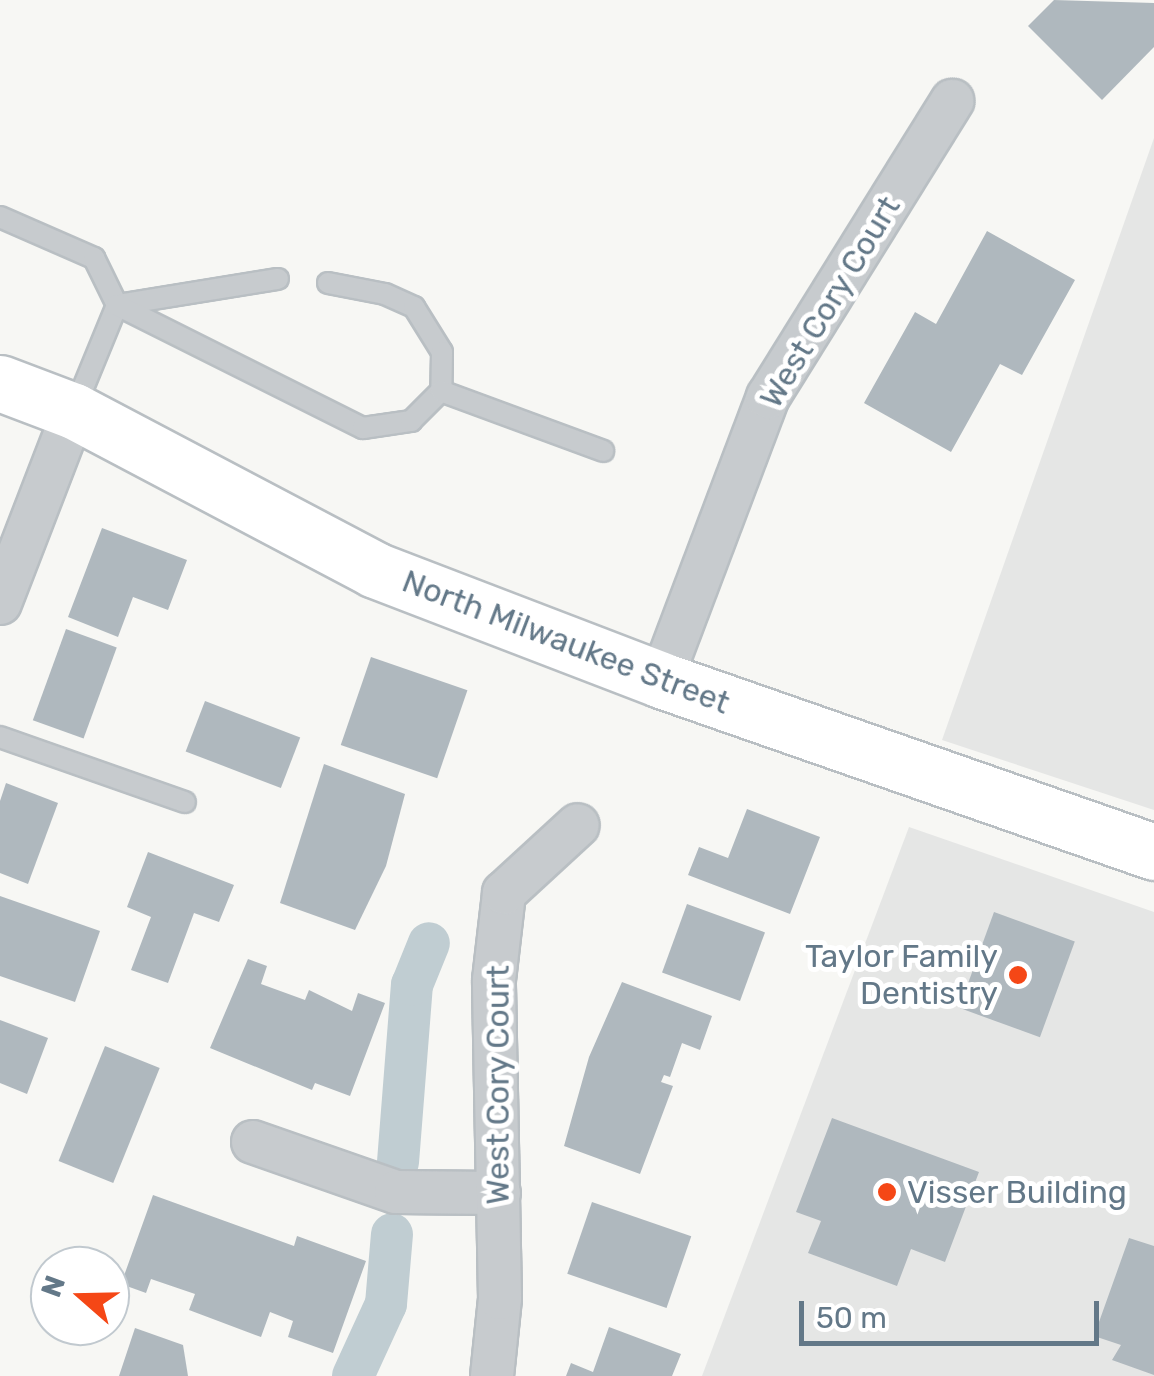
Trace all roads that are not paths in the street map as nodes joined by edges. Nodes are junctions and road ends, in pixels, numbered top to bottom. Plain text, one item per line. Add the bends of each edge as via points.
1 (952, 102) dead end
2 (0, 217) edge
3 (278, 279) dead end
4 (328, 282) dead end
5 (117, 305) junction
6 (0, 383) edge
7 (441, 390) junction
8 (74, 411) junction
9 (603, 450) dead end
10 (0, 603) edge
11 (661, 680) junction
12 (0, 736) edge
13 (185, 802) dead end
14 (578, 826) dead end
15 (1154, 852) edge
16 (253, 1142) dead end
17 (498, 1193) junction
18 (492, 1376) edge

1 - 11 street, West Cory Court via 768,397
2 - 5 lane via 94,258
3 - 5 lane
4 - 7 lane via 414,307 442,352
5 - 7 lane via 363,428 411,421
5 - 8 lane
6 - 8 main road, North Milwaukee Street
7 - 9 lane
8 - 10 street
8 - 11 main road, North Milwaukee Street via 375,570
11 - 15 main road, North Milwaukee Street
12 - 13 lane
14 - 17 street, West Cory Court via 504,893 494,980
16 - 17 street via 396,1192
17 - 18 street, West Cory Court via 500,1298

